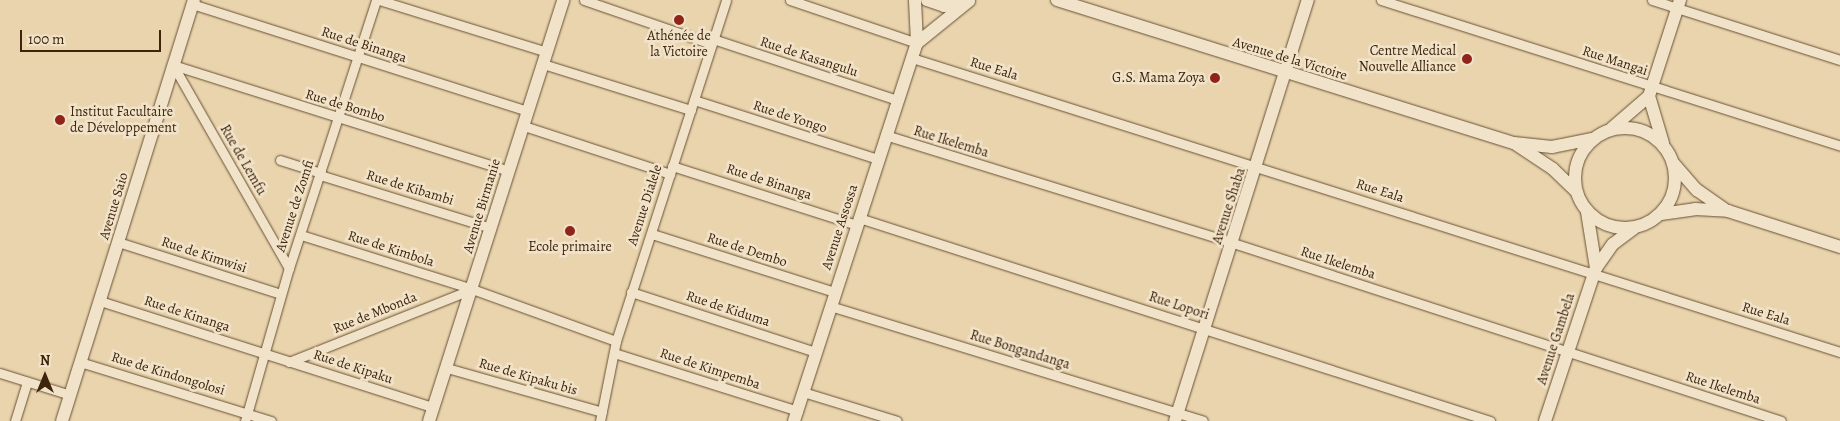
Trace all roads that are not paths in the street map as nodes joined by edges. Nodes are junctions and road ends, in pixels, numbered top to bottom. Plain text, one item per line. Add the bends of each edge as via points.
1 (377, 0) edge
2 (563, 0) edge
3 (584, 0) edge
4 (726, 0) edge
5 (790, 0) edge
6 (915, 0) edge
7 (927, 0) edge
8 (970, 0) edge
9 (1057, 0) edge
10 (1308, 0) edge
11 (1382, 0) edge
12 (1652, 0) edge
13 (193, 2) edge
14 (1679, 4) edge
15 (712, 42) junction
16 (917, 43) junction
17 (357, 57) junction
18 (545, 58) junction
19 (912, 58) junction
20 (1840, 60) edge
21 (173, 65) junction
22 (1285, 74) junction
23 (1651, 92) junction
24 (694, 100) junction
25 (897, 100) junction
26 (691, 110) junction
27 (528, 111) junction
28 (338, 118) junction
29 (524, 126) junction
30 (1610, 130) junction
31 (885, 136) junction
32 (1592, 139) junction
33 (1514, 143) junction
34 (1840, 146) edge
35 (1665, 147) junction
36 (878, 159) junction
37 (280, 160) dead end
38 (1673, 162) junction
39 (1257, 166) junction
40 (671, 170) junction
41 (509, 171) junction
42 (320, 174) junction
43 (1576, 191) junction
44 (1728, 211) junction
45 (1587, 212) junction
46 (1661, 214) junction
47 (858, 222) junction
48 (1638, 227) junction
49 (491, 228) junction
50 (302, 234) junction
51 (652, 234) junction
52 (118, 242) junction
53 (1233, 243) junction
54 (1840, 247) edge
55 (289, 268) junction
56 (1594, 271) junction
57 (472, 289) junction
58 (631, 292) junction
59 (835, 292) junction
60 (281, 294) junction
61 (100, 301) junction
62 (830, 306) junction
63 (1204, 329) junction
64 (616, 341) junction
65 (816, 352) junction
66 (1840, 352) edge
67 (614, 353) junction
68 (1566, 353) junction
69 (265, 354) junction
70 (80, 362) junction
71 (289, 362) junction
72 (447, 368) junction
73 (0, 373) edge
74 (27, 382) junction
75 (803, 392) junction
76 (70, 395) junction
77 (434, 407) junction
78 (796, 416) edge
79 (246, 417) edge
80 (601, 417) edge
81 (1176, 417) edge
82 (14, 421) edge
83 (62, 421) edge
84 (271, 421) edge
85 (430, 421) edge
86 (897, 421) edge
87 (1203, 421) edge
88 (1490, 421) edge
89 (1545, 421) edge
90 (1781, 421) edge

1 - 17 street, Avenue de Zomfi
1 - 18 street
2 - 18 street, Avenue Birmanie
3 - 15 street, Rue de Kasangulu
4 - 15 street, Avenue Dialele
5 - 16 street
6 - 16 street
7 - 8 street via 944,6
8 - 16 street
9 - 22 street, Avenue de la Victoire
10 - 22 street, Avenue Shaba
11 - 23 street, Rue Mangai
12 - 14 street
13 - 17 street, Rue de Binanga
13 - 21 street, Avenue Saio
14 - 20 street
14 - 23 street
15 - 24 street, Avenue Dialele
15 - 25 street, Rue de Kasangulu
16 - 19 street, Avenue Assossa
17 - 27 street, Rue de Binanga
17 - 28 street, Avenue de Zomfi
18 - 26 street
18 - 27 street, Avenue Birmanie
19 - 25 street, Avenue Assossa
19 - 39 street, Rue Eala
21 - 28 street, Rue de Bombo
21 - 52 street, Avenue Saio
21 - 55 street, Rue de Lemfu
22 - 33 street, Avenue de la Victoire
22 - 39 street, Avenue Shaba
23 - 30 street via 1629,116
23 - 34 street, Rue Mangai
23 - 35 street
24 - 26 street, Avenue Dialele
24 - 36 street, Rue de Yongo
25 - 31 street, Avenue Assossa
26 - 40 street, Avenue Dialele
27 - 29 street, Avenue Birmanie
28 - 41 street, Rue de Bombo
28 - 42 street, Avenue de Zomfi
29 - 40 street, Rue de Binanga
29 - 41 street, Avenue Birmanie
30 - 32 street
30 - 35 street via 1640,130
31 - 36 street, Avenue Assossa
31 - 53 street, Rue Ikelemba
32 - 33 street via 1552,147
32 - 43 street via 1575,168
33 - 43 street via 1553,169
35 - 38 street
36 - 47 street, Avenue Assossa
37 - 42 street, Rue de Kibambi
38 - 44 street via 1697,190
38 - 46 street via 1674,190
39 - 53 street, Avenue Shaba
39 - 56 street, Rue Eala
40 - 47 street, Rue de Binanga
40 - 51 street, Avenue Dialele
41 - 49 street, Avenue Birmanie
42 - 49 street, Rue de Kibambi
42 - 50 street, Avenue de Zomfi
43 - 45 street
44 - 46 street via 1695,209
44 - 54 street
45 - 48 street via 1602,223 1620,228
45 - 56 street
46 - 48 street
47 - 59 street, Avenue Assossa
47 - 63 street, Rue Lopori
48 - 56 street via 1613,244
49 - 57 street, Avenue Birmanie
50 - 55 street, Avenue de Zomfi
50 - 57 street, Rue de Kimbola
51 - 58 street, Avenue Dialele
51 - 59 street, Rue de Dembo
52 - 60 street, Rue de Kimwisi
52 - 61 street, Avenue Saio
53 - 63 street, Avenue Shaba
53 - 68 street, Rue Ikelemba
55 - 60 street, Avenue de Zomfi
56 - 66 street, Rue Eala
56 - 68 street, Avenue Gambela
57 - 64 street
57 - 71 street, Rue de Mbonda
57 - 72 street, Avenue Birmanie
58 - 64 street, Avenue Dialele
58 - 65 street, Rue de Kiduma
59 - 62 street, Avenue Assossa
60 - 69 street, Avenue de Zomfi
61 - 69 street, Rue de Kinanga
61 - 70 street, Avenue Saio
62 - 65 street, Avenue Assossa
62 - 81 street, Rue Bongandanga
63 - 81 street, Avenue Shaba
63 - 88 street, Rue Lopori
64 - 67 street, Avenue Dialele
65 - 75 street, Avenue Assossa
67 - 78 street, Rue de Kimpemba
67 - 80 street, Avenue Dialele
68 - 89 street, Avenue Gambela
68 - 90 street, Rue Ikelemba
69 - 71 street, Rue de Kipaku
69 - 79 street, Avenue de Zomfi
70 - 76 street, Avenue Saio
70 - 79 street, Rue de Kindongolosi
71 - 77 street, Rue de Kipaku
72 - 77 street, Avenue Birmanie
72 - 80 street, Rue de Kipaku bis
73 - 74 street
74 - 76 street
74 - 82 street
75 - 78 street, Avenue Assossa
75 - 86 street
76 - 83 street, Avenue Saio
77 - 85 street, Avenue Birmanie
79 - 84 street, Rue de Kindongolosi
81 - 87 street, Rue Bongandanga

